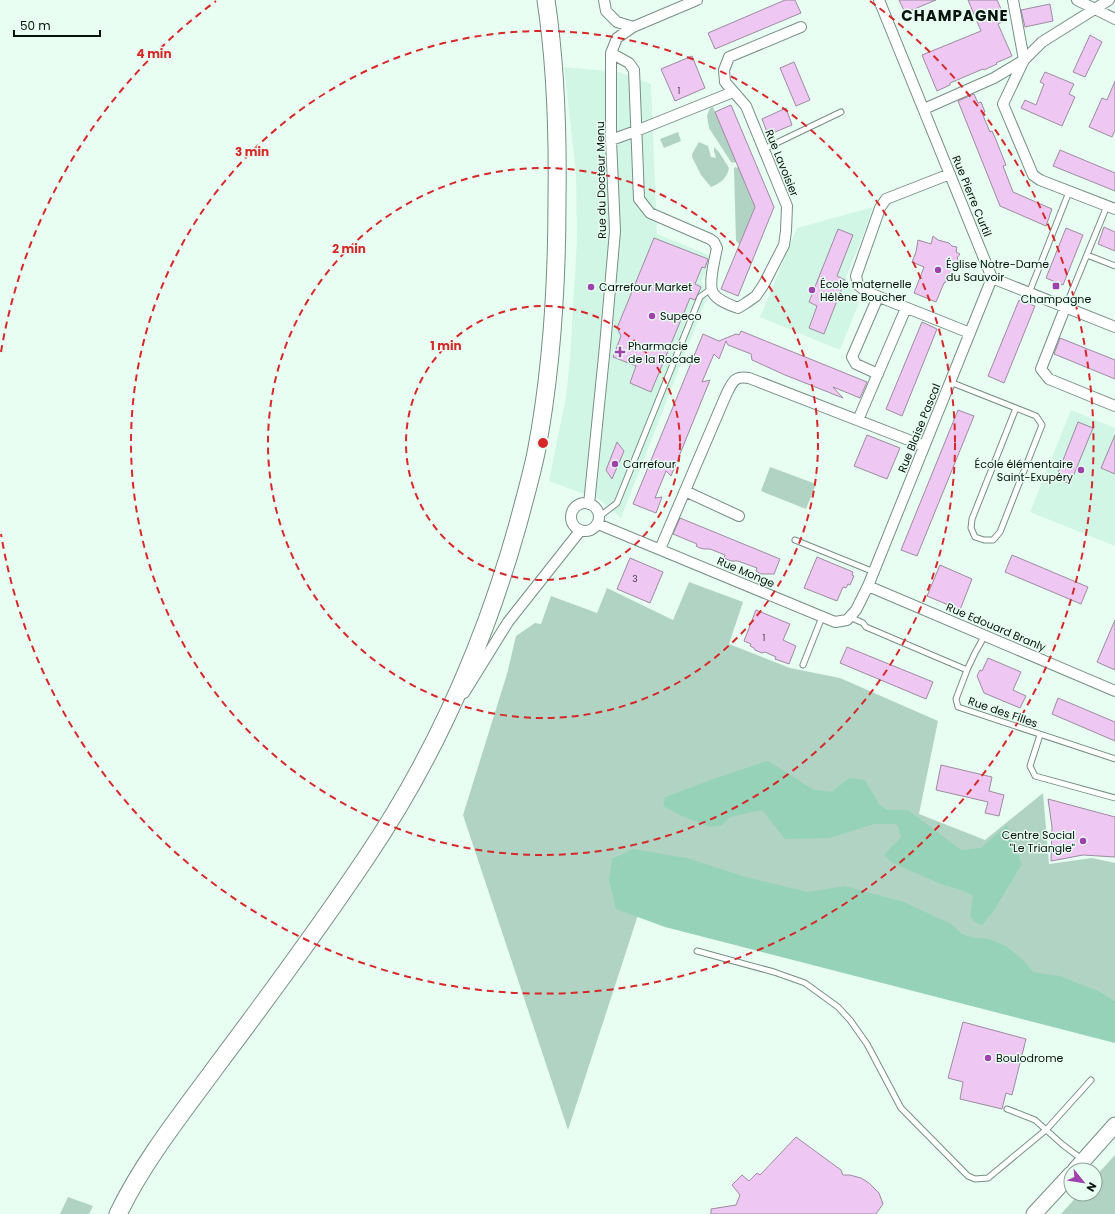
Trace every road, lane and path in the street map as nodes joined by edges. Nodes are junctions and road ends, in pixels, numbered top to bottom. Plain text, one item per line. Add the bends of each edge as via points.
1 (546, 0) edge
2 (604, 0) edge
3 (697, 0) edge
4 (879, 0) edge
5 (1013, 0) edge
6 (1077, 0) edge
7 (1109, 0) edge
8 (1095, 8) junction
9 (1115, 19) edge
10 (633, 27) junction
11 (801, 27) dead end
12 (611, 53) junction
13 (1024, 60) junction
14 (733, 92) junction
15 (924, 109) junction
16 (841, 112) dead end
17 (636, 132) junction
18 (611, 140) junction
19 (764, 149) junction
20 (950, 174) junction
21 (1069, 192) junction
22 (1111, 208) edge
23 (1087, 255) junction
24 (1115, 266) edge
25 (992, 278) junction
26 (712, 288) junction
27 (1028, 293) junction
28 (878, 297) junction
29 (906, 308) junction
30 (1065, 308) junction
31 (1115, 327) edge
32 (970, 333) junction
33 (878, 374) junction
34 (950, 382) junction
35 (1115, 406) edge
36 (1016, 408) junction
37 (858, 420) junction
38 (924, 446) junction
39 (685, 491) junction
40 (589, 504) junction
41 (739, 516) dead end
42 (599, 520) junction
43 (580, 531) junction
44 (795, 540) dead end
45 (660, 549) junction
46 (874, 572) junction
47 (868, 586) junction
48 (822, 617) junction
49 (850, 617) junction
50 (985, 636) junction
51 (803, 665) dead end
52 (967, 670) junction
53 (1115, 691) edge
54 (1040, 735) junction
55 (437, 737) junction
56 (1115, 759) edge
57 (1115, 798) edge
58 (697, 951) dead end
59 (1091, 1080) dead end
60 (1007, 1109) dead end
61 (1115, 1126) edge
62 (1046, 1129) junction
63 (1115, 1138) edge
64 (1080, 1162) edge
65 (1085, 1162) edge
66 (1087, 1162) edge
67 (1063, 1183) edge
68 (1063, 1194) edge
69 (118, 1214) edge
70 (1034, 1214) edge
71 (1044, 1214) edge

1 - 55 main road via 552,53 558,161 552,333 547,384 536,453 507,563 457,696
2 - 10 street via 606,11 617,22
3 - 10 street, Rue du Docteur Menu
4 - 15 street, Rue Pierre Curtil
5 - 13 street
6 - 8 street
7 - 8 street
8 - 9 street
8 - 13 street via 1042,42
10 - 12 street, Rue du Docteur Menu via 617,38
11 - 14 street, Rue Lavoisier via 729,57 724,70 725,82
12 - 17 street via 629,63 634,70
12 - 18 street, Rue du Docteur Menu
13 - 15 street via 994,78
13 - 21 street via 1003,104 1033,175
14 - 17 street
14 - 19 street, Rue Lavoisier via 746,106
15 - 20 street, Rue Pierre Curtil
16 - 19 lane
17 - 18 street
17 - 26 street via 639,199 650,213 714,242 717,248
18 - 40 street, Rue du Docteur Menu via 615,231
19 - 26 street, Rue Lavoisier via 787,206 784,245 756,296 738,308 726,303
20 - 25 street, Rue Pierre Curtil
20 - 28 street via 886,199 880,208 856,276 858,285
21 - 22 street
21 - 27 lane
22 - 23 lane
23 - 24 lane
23 - 30 lane
25 - 27 street
25 - 32 street, Rue Blaise Pascal
26 - 42 lane via 700,297 617,503
27 - 30 street
28 - 29 street
28 - 33 street via 852,358 856,364
29 - 32 street
29 - 33 street
30 - 31 street
30 - 35 street via 1041,368 1049,379
32 - 34 street, Rue Blaise Pascal
33 - 37 street
34 - 36 lane
34 - 38 street, Rue Blaise Pascal
36 - 36 lane via 1036,416 1042,425 1000,532 993,540 984,540 975,537 971,528 972,519
37 - 38 street
37 - 39 street via 749,378 736,378 726,395
38 - 46 street, Rue Blaise Pascal
39 - 41 street
39 - 45 street
40 - 42 street via 596,508
40 - 43 street via 584,503 576,507 571,515 573,524
42 - 43 street via 592,530
42 - 45 street, Rue Monge
43 - 55 street via 508,622
44 - 46 lane
45 - 48 street, Rue Monge
46 - 47 street, Rue Blaise Pascal
47 - 49 street
47 - 50 street, Rue Edouard Branly
48 - 49 street, Rue Monge via 835,622
48 - 51 lane
49 - 52 lane via 866,627
50 - 52 lane, Rue des Filles
50 - 53 street, Rue Edouard Branly
52 - 54 lane, Rue des Filles via 956,699 958,707
54 - 56 lane, Rue des Filles
54 - 57 lane via 1030,766 1035,776
55 - 69 main road via 366,858 166,1135
58 - 62 lane via 804,983 838,1007 868,1044 901,1108 968,1176 975,1179 988,1178
59 - 62 lane
60 - 62 lane via 1035,1120
61 - 65 main road
62 - 64 lane
63 - 66 main road
67 - 70 main road
68 - 71 main road

